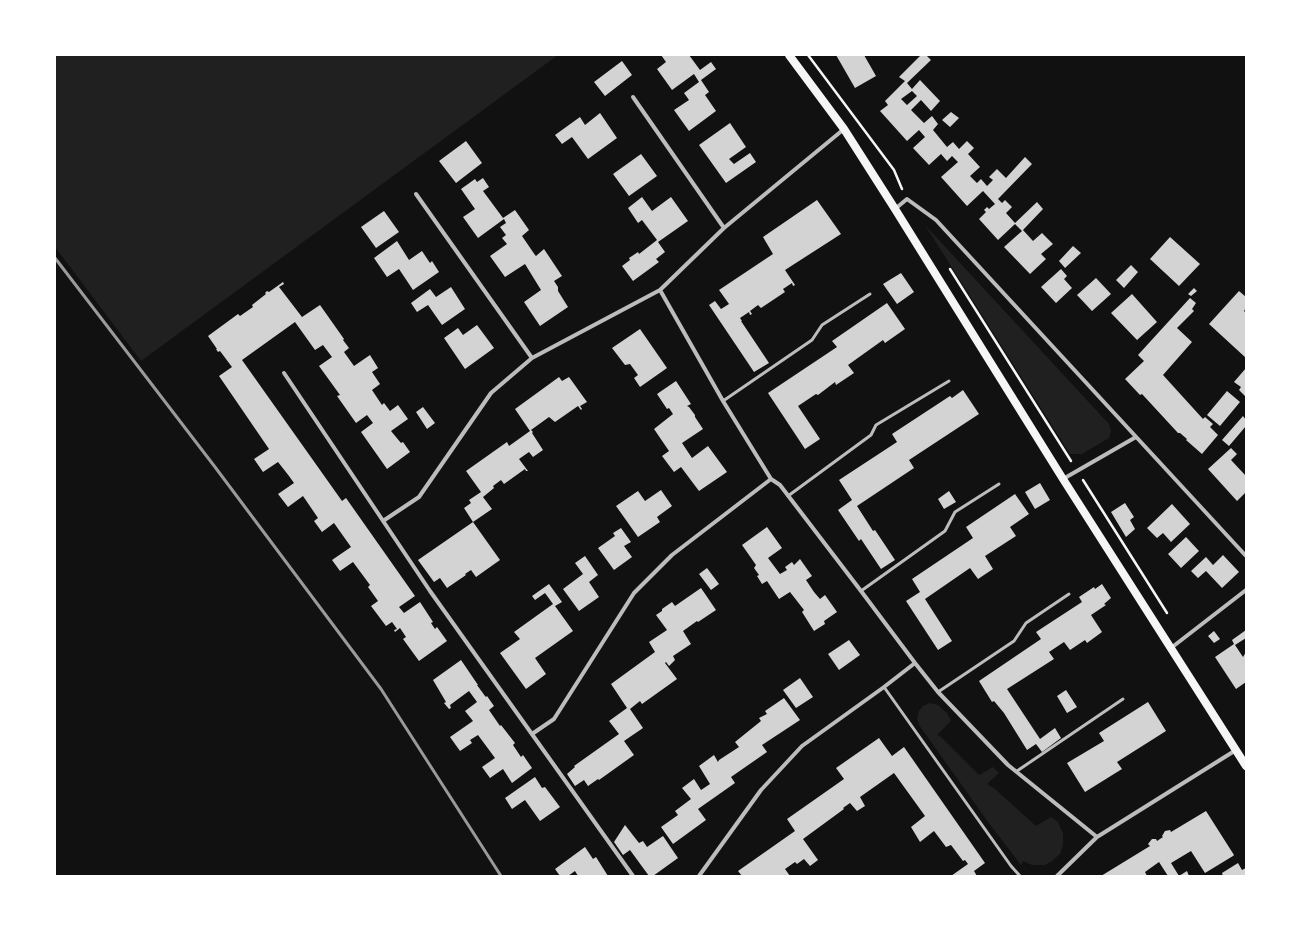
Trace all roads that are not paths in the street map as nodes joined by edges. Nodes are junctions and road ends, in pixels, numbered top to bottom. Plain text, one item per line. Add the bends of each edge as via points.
1 (789, 55) edge
2 (633, 97) dead end
3 (844, 129) junction
4 (416, 194) dead end
5 (895, 209) junction
6 (724, 228) junction
7 (660, 290) junction
8 (870, 294) dead end
9 (532, 358) junction
10 (284, 373) dead end
11 (948, 381) dead end
12 (723, 401) junction
13 (1136, 437) junction
14 (772, 479) junction
15 (1062, 479) junction
16 (999, 484) dead end
17 (788, 496) junction
18 (383, 521) junction
19 (1246, 556) edge
20 (1246, 590) edge
21 (861, 591) junction
22 (1069, 594) dead end
23 (1171, 648) junction
24 (914, 663) junction
25 (884, 687) junction
26 (938, 692) junction
27 (1123, 700) dead end
28 (532, 734) junction
29 (1236, 750) junction
30 (1246, 766) edge
31 (1017, 771) junction
32 (1097, 837) junction
33 (632, 876) edge
34 (699, 876) edge
35 (1020, 876) edge
36 (1057, 876) edge

1 - 3 main road
2 - 6 street
3 - 5 main road
3 - 6 street
4 - 9 street
5 - 13 street via 907,199 936,220
5 - 15 main road
6 - 7 street
7 - 9 street
7 - 12 street
8 - 12 lane via 822,325 812,340
9 - 18 street via 491,393 419,497
10 - 18 street
11 - 17 lane via 876,425 871,435
12 - 14 street
13 - 15 street
13 - 19 street
14 - 17 street
14 - 28 street via 672,555 634,593 554,718
15 - 23 main road
16 - 21 lane via 955,512 945,531
17 - 21 street
18 - 28 street
20 - 23 street
21 - 24 street
22 - 26 lane via 1026,623 1014,641
23 - 29 main road
24 - 25 street
24 - 26 street
25 - 34 street via 802,746 761,790
25 - 35 lane
26 - 31 street via 1008,765
27 - 31 lane
28 - 33 street
29 - 30 main road
29 - 32 street
31 - 32 street
32 - 36 street

